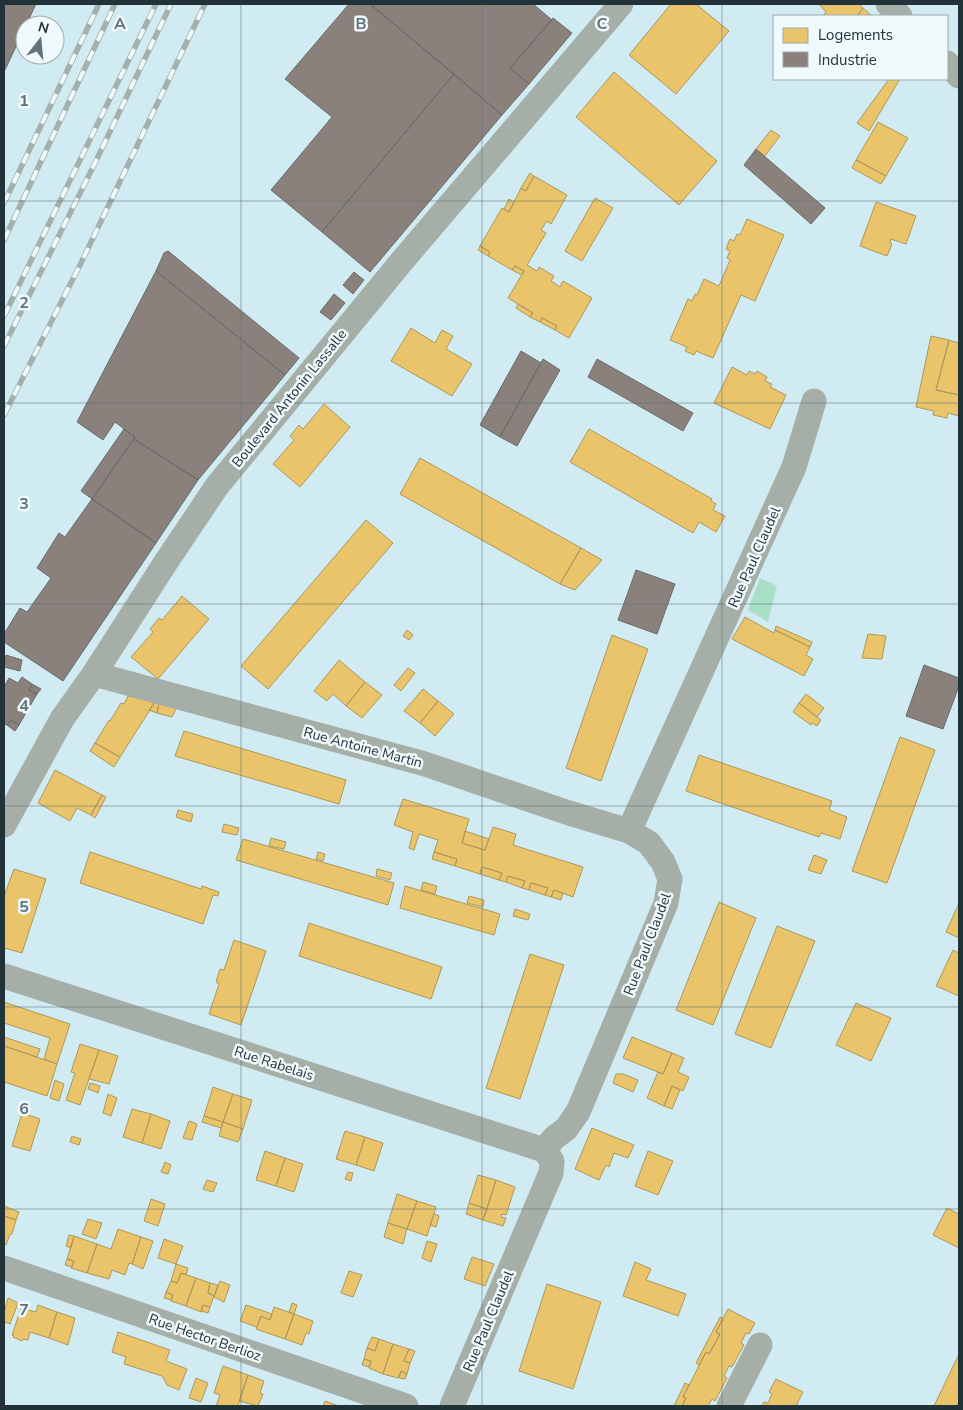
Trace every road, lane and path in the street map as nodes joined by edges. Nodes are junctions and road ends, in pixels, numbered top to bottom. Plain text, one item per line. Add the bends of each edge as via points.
1 (621, 4) edge
2 (888, 4) edge
3 (899, 15) edge
4 (948, 65) edge
5 (959, 76) edge
6 (814, 401) dead end
7 (94, 674) junction
8 (4, 825) edge
9 (629, 831) junction
10 (4, 976) edge
11 (544, 1150) junction
12 (4, 1268) edge
13 (760, 1345) dead end
14 (406, 1406) edge
15 (452, 1406) edge
16 (729, 1406) edge

1 - 7 street, Boulevard Antonin Lassalle via 402,261 217,486
2 - 3 street
4 - 5 street
6 - 9 street, Rue Paul Claudel via 794,467
7 - 8 street, Boulevard Antonin Lassalle via 62,719
7 - 9 street, Rue Antoine Martin via 425,764
9 - 11 street, Rue Paul Claudel via 649,843 663,862 670,879 666,903 578,1112
10 - 11 street, Rue Rabelais
11 - 15 street, Rue Paul Claudel via 552,1161 551,1173
12 - 14 street, Rue Hector Berlioz
13 - 16 street

